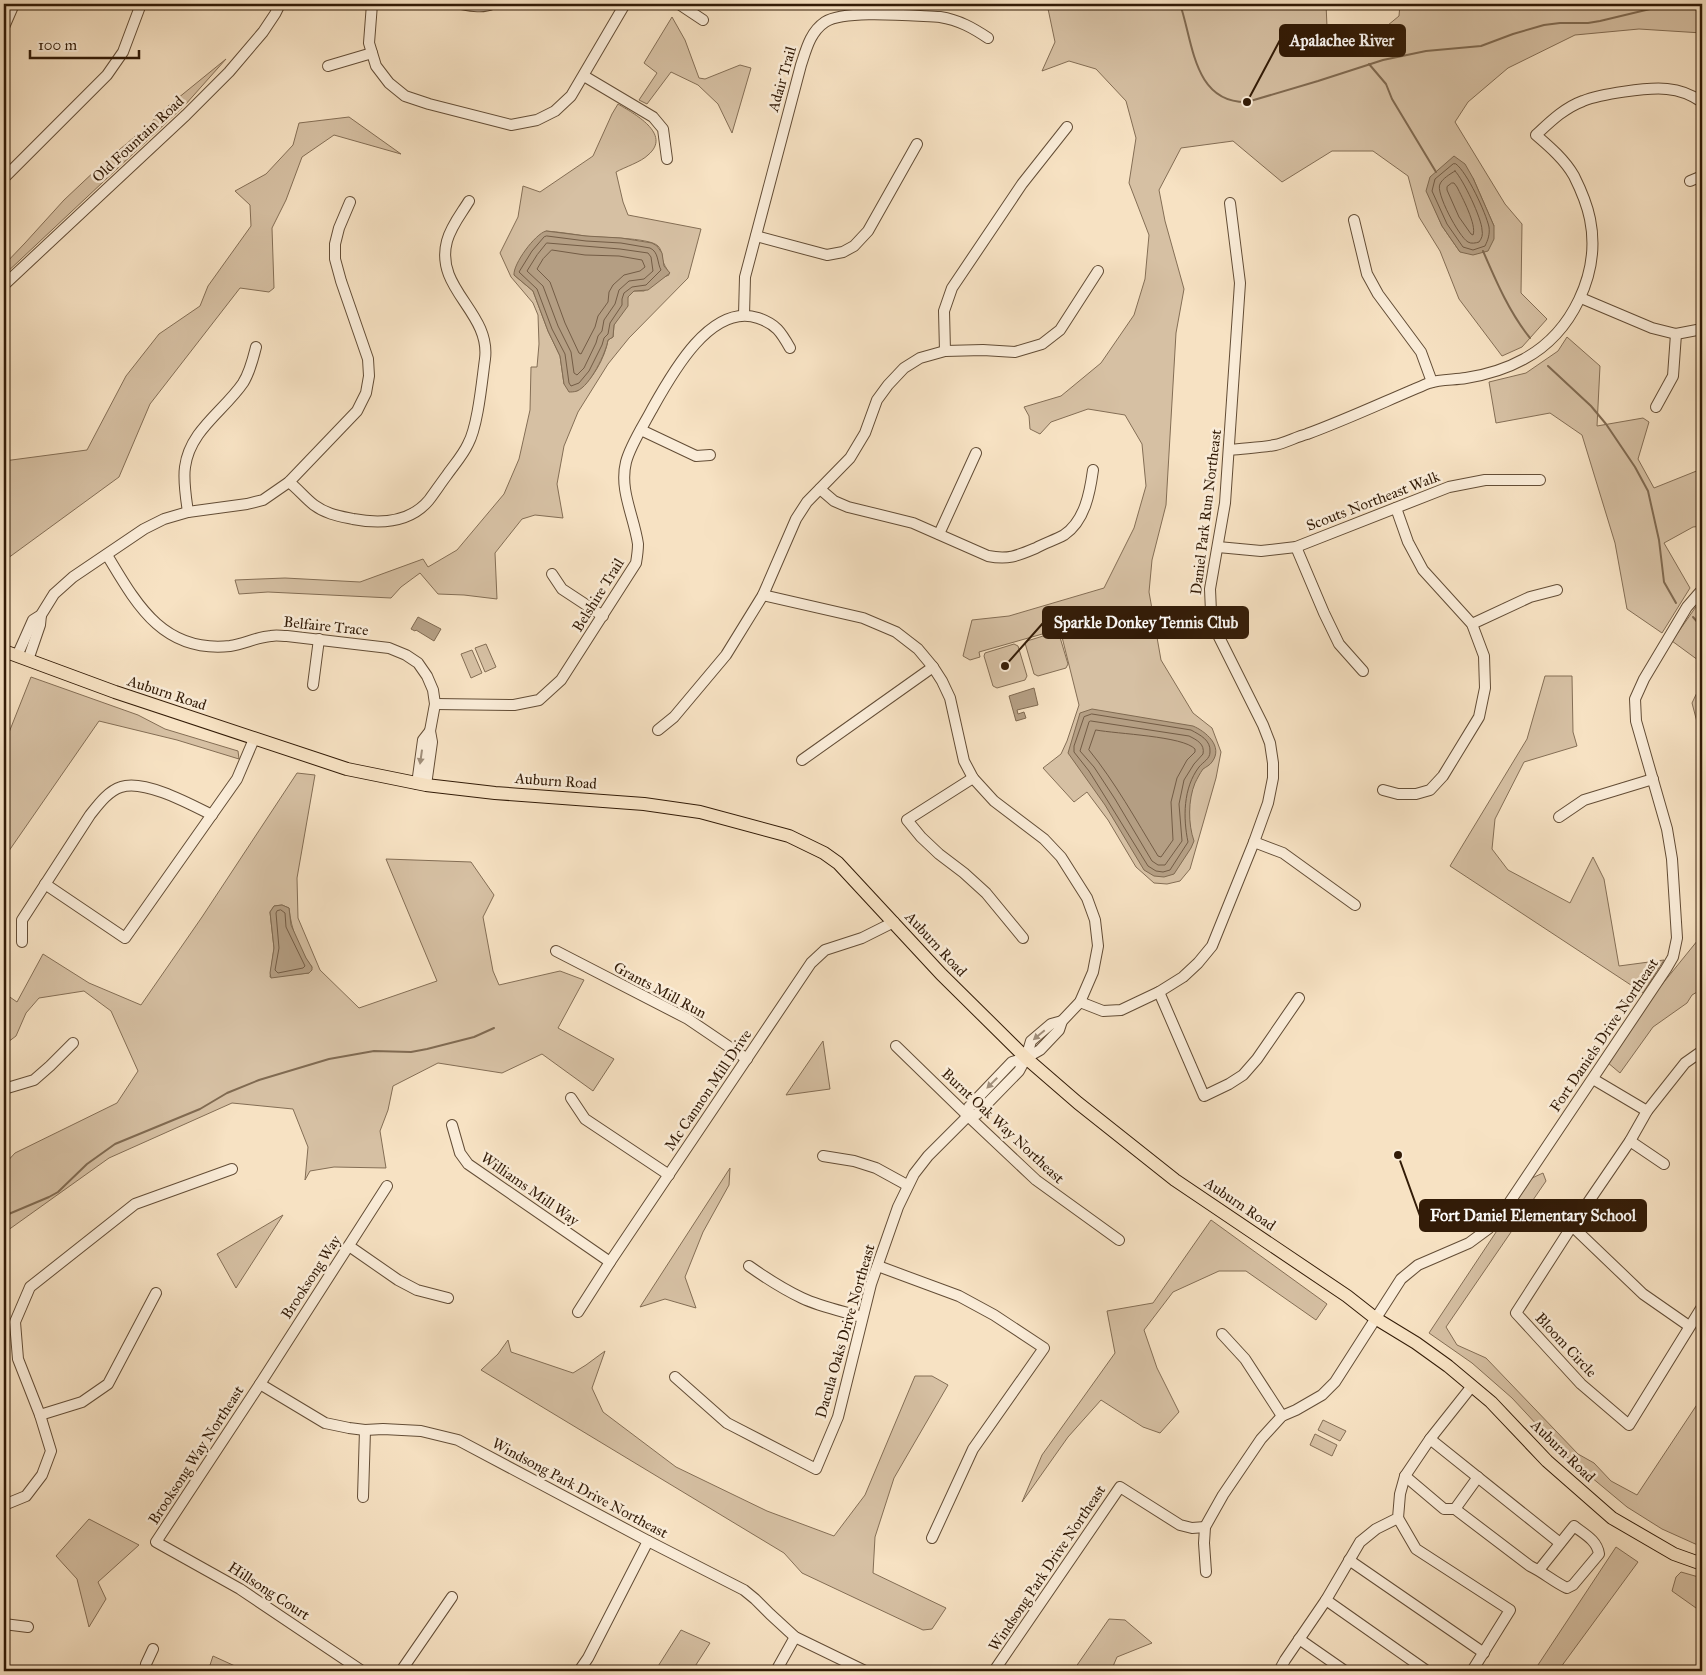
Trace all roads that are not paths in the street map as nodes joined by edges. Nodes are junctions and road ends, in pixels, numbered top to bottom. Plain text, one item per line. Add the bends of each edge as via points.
1 (14, 4) edge
2 (140, 4) edge
3 (280, 4) edge
4 (372, 4) edge
5 (462, 4) edge
6 (492, 4) edge
7 (625, 4) edge
8 (679, 4) edge
9 (703, 20) dead end
10 (4, 27) edge
11 (988, 38) dead end
12 (372, 53) junction
13 (328, 66) dead end
14 (584, 76) junction
15 (1702, 102) edge
16 (1066, 127) dead end
17 (917, 144) dead end
18 (667, 159) dead end
19 (1702, 176) edge
20 (4, 178) edge
21 (1690, 182) dead end
22 (469, 201) dead end
23 (350, 202) dead end
24 (1230, 203) dead end
25 (1354, 220) dead end
26 (756, 236) junction
27 (1098, 272) dead end
28 (4, 285) edge
29 (1581, 298) junction
30 (744, 315) junction
31 (1702, 329) edge
32 (1676, 334) junction
33 (256, 347) dead end
34 (790, 348) dead end
35 (945, 351) junction
36 (1432, 382) junction
37 (1656, 407) dead end
38 (641, 430) junction
39 (1230, 450) junction
40 (976, 453) dead end
41 (710, 455) dead end
42 (1093, 470) dead end
43 (1540, 480) dead end
44 (289, 482) junction
45 (820, 489) junction
46 (1396, 508) junction
47 (188, 512) junction
48 (939, 534) junction
49 (1218, 547) junction
50 (1296, 547) junction
51 (107, 555) junction
52 (552, 574) dead end
53 (1557, 590) dead end
54 (1702, 591) edge
55 (763, 595) junction
56 (602, 616) junction
57 (1472, 624) junction
58 (319, 639) junction
59 (4, 651) edge
60 (23, 658) junction
61 (933, 667) junction
62 (1363, 671) dead end
63 (313, 685) dead end
64 (435, 704) junction
65 (658, 730) dead end
66 (254, 739) junction
67 (802, 760) dead end
68 (973, 778) junction
69 (1653, 779) junction
70 (422, 785) junction
71 (1383, 790) dead end
72 (212, 814) junction
73 (1560, 817) dead end
74 (1254, 842) junction
75 (45, 884) junction
76 (1355, 905) dead end
77 (894, 922) junction
78 (1023, 938) dead end
79 (22, 942) dead end
80 (556, 951) dead end
81 (1159, 992) junction
82 (1299, 998) dead end
83 (1080, 1002) junction
84 (74, 1044) dead end
85 (896, 1046) dead end
86 (1702, 1051) edge
87 (1026, 1058) junction
88 (747, 1059) junction
89 (1593, 1079) junction
90 (4, 1090) edge
91 (571, 1098) dead end
92 (1647, 1111) junction
93 (968, 1116) junction
94 (452, 1125) dead end
95 (1630, 1141) junction
96 (823, 1156) dead end
97 (1664, 1164) dead end
98 (232, 1169) dead end
99 (669, 1175) junction
100 (387, 1186) dead end
101 (907, 1186) junction
102 (1572, 1226) junction
103 (1119, 1240) dead end
104 (349, 1246) junction
105 (610, 1262) junction
106 (749, 1266) dead end
107 (878, 1266) junction
108 (156, 1293) dead end
109 (448, 1298) dead end
110 (1702, 1307) edge
111 (578, 1312) dead end
112 (862, 1317) junction
113 (1375, 1318) junction
114 (1689, 1326) junction
115 (1222, 1334) dead end
116 (675, 1377) dead end
117 (260, 1384) junction
118 (1472, 1386) junction
119 (40, 1415) junction
120 (1282, 1416) junction
121 (365, 1430) junction
122 (1430, 1439) junction
123 (1405, 1476) junction
124 (1478, 1477) junction
125 (363, 1498) dead end
126 (4, 1505) edge
127 (1455, 1509) junction
128 (1398, 1518) junction
129 (1205, 1527) junction
130 (932, 1538) dead end
131 (648, 1541) junction
132 (156, 1542) joint
133 (1560, 1543) junction
134 (1349, 1560) junction
135 (1702, 1564) edge
136 (1539, 1570) junction
137 (1206, 1572) dead end
138 (452, 1597) dead end
139 (1326, 1600) junction
140 (4, 1624) edge
141 (28, 1626) dead end
142 (795, 1637) junction
143 (1299, 1639) junction
144 (153, 1649) dead end
145 (1484, 1653) junction
146 (146, 1671) edge
147 (362, 1671) edge
148 (402, 1671) edge
149 (579, 1671) edge
150 (776, 1671) edge
151 (865, 1671) edge
152 (994, 1671) edge
153 (1279, 1671) edge
154 (1345, 1671) edge
155 (1427, 1671) edge
156 (1472, 1671) edge

1 - 10 street
2 - 20 street via 123,52 107,76
3 - 28 street, Old Fountain Road via 250,49 223,78
4 - 12 street via 369,43
5 - 6 street
7 - 14 street
8 - 9 street
11 - 26 street, Adair Trail via 950,18 940,17 858,15 825,22 814,32 807,46
12 - 13 street
12 - 14 street via 376,66 388,83 405,96 511,125 537,120 556,111
14 - 18 street via 653,117 663,129
15 - 29 street via 1691,95 1667,89 1613,94 1584,100 1566,109 1536,135 1558,155 1573,175 1590,219 1589,274
16 - 35 street via 1022,184 952,288 944,311
17 - 26 street via 868,231 854,246 827,255
19 - 21 street
22 - 44 street via 452,229 445,258 455,289 475,316 484,341 485,356 474,430 468,444 428,500 401,519 366,522 329,514
23 - 44 street via 339,228 335,259 368,359 370,376 357,411
24 - 39 street, Daniel Park Run Northeast via 1240,283
25 - 36 street via 1367,274 1421,352
26 - 30 street, Adair Trail via 745,277
27 - 35 street via 1060,330 1042,344 1015,352
29 - 32 street via 1652,328
29 - 36 street via 1567,322 1547,343 1524,359 1466,378
30 - 34 street via 767,321 781,332
30 - 38 street, Belshire Trail via 729,318 704,335 666,384
31 - 32 street
32 - 37 street via 1673,376
33 - 47 street via 242,383 195,438 189,451 184,467
35 - 45 street via 920,358 904,368 888,385 850,458
36 - 39 street via 1276,445
38 - 41 street via 696,456
38 - 56 street, Belshire Trail via 626,460 623,478 638,546 636,563
39 - 49 street, Daniel Park Run Northeast
40 - 48 street
42 - 48 street via 1090,493 1073,526 1064,534 1020,555 1011,558 988,556
43 - 46 street, Scouts Northeast Walk via 1485,480 1448,487
44 - 47 street via 263,500
45 - 48 street via 834,501 848,507 913,523
45 - 55 street via 796,519
46 - 50 street, Scouts Northeast Walk
46 - 57 street via 1408,542 1423,570
47 - 51 street via 144,529
49 - 50 street, Scouts Northeast Walk via 1261,551
49 - 74 street, Daniel Park Run Northeast via 1210,589 1214,627 1263,725 1273,763 1268,803
50 - 62 street via 1339,644
51 - 58 street, Belfaire Trace via 133,597 153,621 187,642 210,647 232,646 270,636
51 - 60 street via 54,594 41,615 40,625
52 - 56 street via 562,589
53 - 57 street via 1530,597
54 - 69 street, Fort Daniels Drive Northeast via 1687,607 1635,699 1636,721
55 - 61 street via 863,618 896,632 918,649
55 - 65 street via 726,655
56 - 64 street, Belshire Trail via 561,680 539,700 514,705
57 - 71 street via 1484,656 1485,688 1479,717 1430,790 1416,794
58 - 63 street
58 - 64 street, Belfaire Trace via 389,648 406,655 428,676
59 - 60 main road, Auburn Road
60 - 66 main road, Auburn Road
61 - 67 street
61 - 68 street via 950,698 964,761
64 - 70 street, Belfaire Trace via 430,732 432,742
66 - 70 main road, Auburn Road via 347,769
66 - 72 street via 237,779
68 - 78 street via 907,820 938,854 986,893
68 - 83 street via 994,801 1044,839 1061,857 1087,898 1095,920 1098,946 1093,972
69 - 73 street via 1584,800
69 - 89 street, Fort Daniels Drive Northeast via 1672,859 1677,938 1666,969
70 - 77 main road, Auburn Road via 644,804 700,812 772,831 789,836 838,863
72 - 75 street via 146,787 130,784 119,787 90,815
72 - 75 street via 125,938
74 - 76 street via 1283,853
74 - 81 street, Daniel Park Run Northeast via 1212,946 1183,977
75 - 79 street via 22,920
77 - 87 main road, Auburn Road
77 - 88 street, Mc Cannon Mill Drive via 862,938 825,950 811,963
80 - 88 street, Grants Mill Run via 688,1020
81 - 82 street via 1204,1096 1243,1076
81 - 83 street, Daniel Park Run Northeast via 1120,1010 1103,1011
83 - 87 street, Dacula Oaks Drive Northeast via 1062,1021 1052,1024 1031,1041
84 - 90 street via 34,1080
85 - 93 street, Burnt Oak Way Northeast
86 - 92 street, Bloom Circle via 1685,1063
87 - 93 street, Dacula Oaks Drive Northeast via 1019,1071 983,1108
87 - 113 main road, Auburn Road via 1175,1180
88 - 99 street, Mc Cannon Mill Drive
89 - 92 street
89 - 113 street, Fort Daniels Drive Northeast via 1502,1215 1469,1243 1418,1265 1401,1279
91 - 99 street via 585,1119
92 - 95 street, Bloom Circle
93 - 101 street, Dacula Oaks Drive Northeast via 928,1156
93 - 103 street, Burnt Oak Way Northeast via 1036,1180
94 - 105 street, Williams Mill Way via 460,1153 468,1164
95 - 97 street
95 - 102 street, Bloom Circle
96 - 101 street via 876,1168
98 - 119 street via 135,1204 30,1287 15,1322 18,1359
99 - 105 street, Mc Cannon Mill Drive
100 - 104 street, Brooksong Way
101 - 107 street, Dacula Oaks Drive Northeast
102 - 114 street via 1643,1294
102 - 114 street, Bloom Circle via 1516,1313 1581,1384 1629,1424
104 - 109 street via 417,1290
104 - 117 street, Brooksong Way
105 - 111 street, Mc Cannon Mill Drive
106 - 112 street via 804,1299
107 - 112 street, Dacula Oaks Drive Northeast
107 - 130 street via 959,1296 1044,1348 973,1449
108 - 119 street via 108,1384 82,1402
110 - 114 street, Bloom Circle
112 - 116 street, Dacula Oaks Drive Northeast via 838,1418 816,1469 726,1423
113 - 118 main road, Auburn Road via 1422,1347
113 - 120 street, Fort Daniels Drive Northeast via 1335,1382 1316,1399
115 - 120 street via 1245,1359
117 - 121 street, Windsong Park Drive Northeast via 325,1422
117 - 132 street, Brooksong Way Northeast
118 - 122 street
118 - 135 main road, Auburn Road via 1547,1461 1612,1518 1674,1554
119 - 126 street via 51,1452 42,1475 26,1496
120 - 129 street via 1261,1439
121 - 125 street
121 - 131 street, Windsong Park Drive Northeast via 421,1431 458,1440
122 - 123 street
122 - 124 street
123 - 127 street via 1444,1509
123 - 128 street
124 - 127 street
124 - 133 street
127 - 136 street
128 - 134 street via 1360,1542
128 - 145 street via 1416,1549 1510,1610
129 - 137 street
129 - 152 street, Windsong Park Drive Northeast via 1180,1525 1120,1487
131 - 142 street, Windsong Park Drive Northeast via 744,1590
131 - 149 street
132 - 147 street, Hillsong Court via 240,1589
133 - 136 street
133 - 136 street via 1574,1526 1595,1542 1598,1554 1568,1588
134 - 139 street
134 - 145 street
138 - 148 street
139 - 143 street
139 - 155 street
140 - 141 street
142 - 150 street
142 - 151 street, Windsong Park Drive Northeast
143 - 153 street
143 - 154 street
144 - 146 street
145 - 156 street

